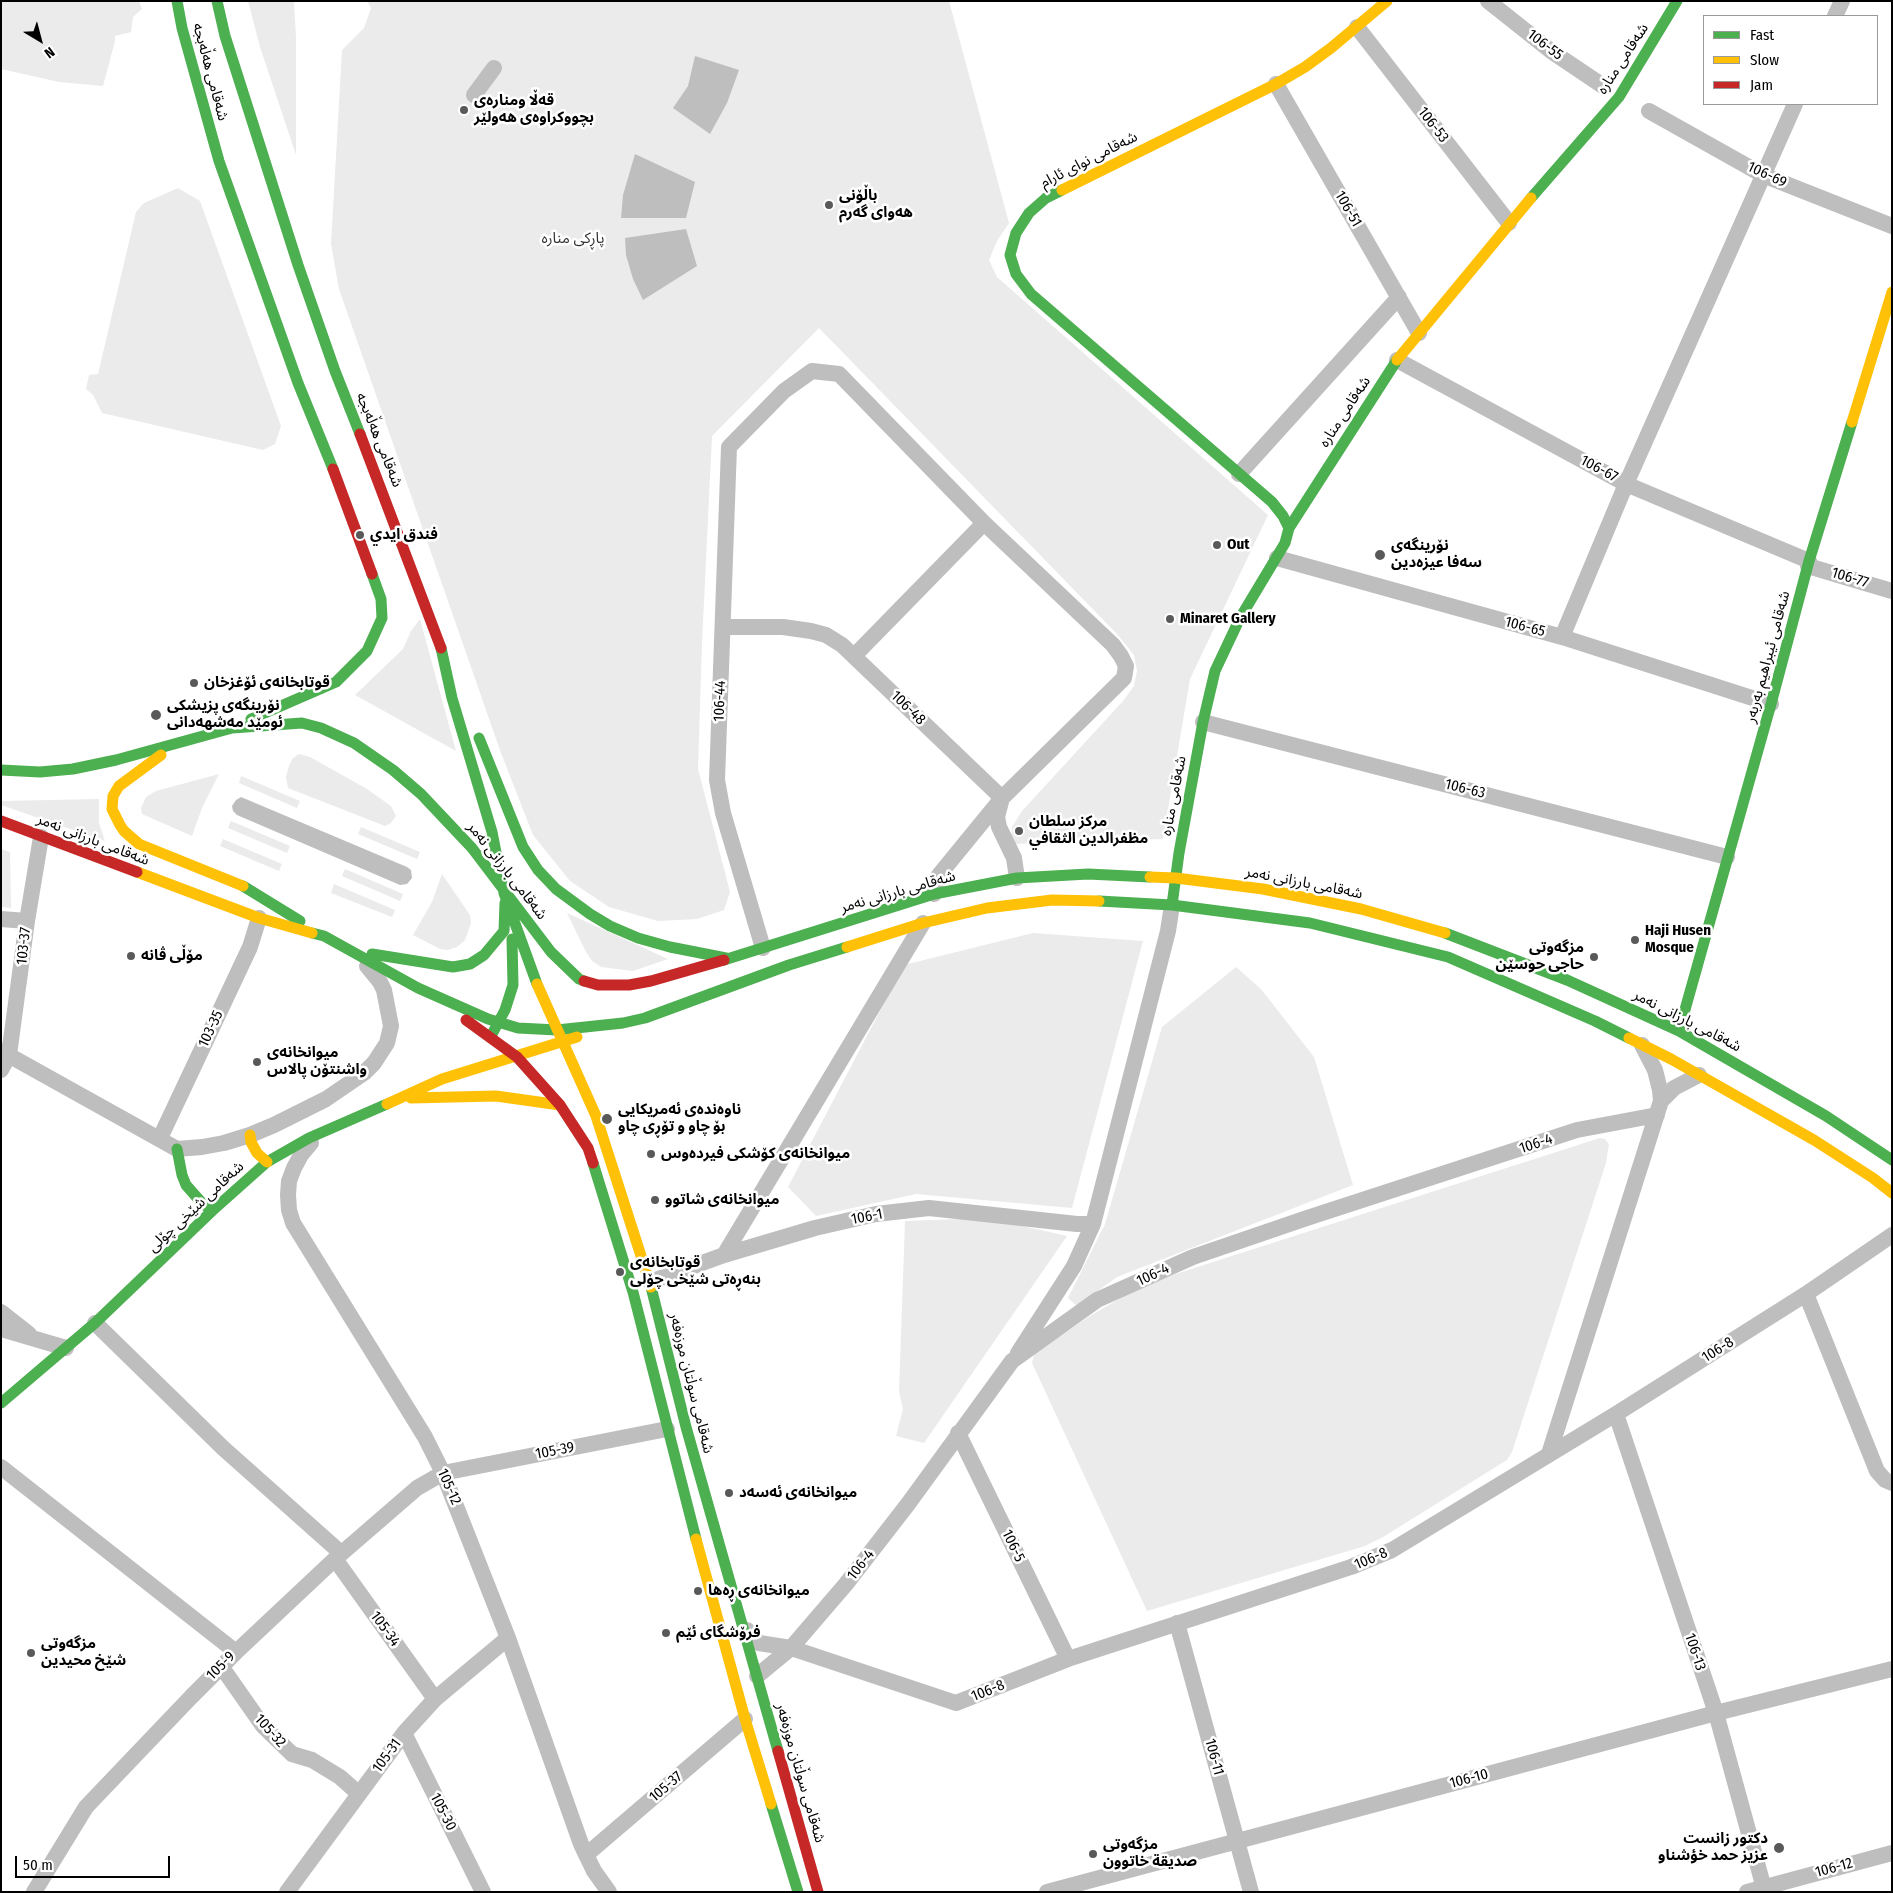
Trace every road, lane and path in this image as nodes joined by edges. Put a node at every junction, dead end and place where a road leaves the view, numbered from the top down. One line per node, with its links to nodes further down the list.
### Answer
1 (177, 1): 37 (main road, شەقامی هەڵەبجە)
2 (217, 1): 31 (main road, شەقامی هەڵەبجە)
3 (1387, 1): 8 (main road, شەقامی نوای ئارام)
4 (1488, 1): 11 (street, 106-55)
5 (1677, 1): 16 (main road, شەقامی منارە)
6 (1842, 1): 7 (street)
7 (1835, 15)
8 (1357, 27): 10 (main road, شەقامی نوای ئارام); 16 (street, 106-53)
9 (494, 68): 12 (street)
10 (1276, 84): 19 (street, 106-51); 22 (main road, شەقامی نوای ئارام)
11 (1603, 86)
12 (474, 95)
13 (1795, 105): 15 (street)
14 (1649, 111): 15 (street, 106-69)
15 (1763, 175): 17 (street, 106-69); 23 (street)
16 (1509, 223): 20 (main road, شەقامی منارە)
17 (1892, 226)
18 (1892, 292): 27 (main road, شەقامی ئیبراهیم بەربەر)
19 (1399, 297): 20 (street, 106-51); 22 (street)
20 (1419, 333): 21 (main road, شەقامی منارە)
21 (1397, 360): 23 (street, 106-67); 25 (main road, شەقامی منارە)
22 (1239, 474): 25 (main road, شەقامی نوای ئارام)
23 (1626, 484): 27 (street, 106-67); 30 (street)
24 (984, 523): 29 (street, 106-44); 32 (street); 40 (street)
25 (1289, 528): 26 (main road, شەقامی منارە)
26 (1277, 558): 30 (street, 106-65); 35 (main road, شەقامی منارە)
27 (1808, 563): 28 (street, 106-77); 33 (main road, شەقامی ئیبراهیم بەربەر)
28 (1892, 591)
29 (723, 627): 32 (street, 106-48); 55 (street, 106-44)
30 (1562, 636): 33 (street, 106-65)
31 (441, 648): 34 (main road); 46 (main road, شەقامی هەڵەبجە)
32 (854, 656): 40 (street, 106-48)
33 (1771, 704): 43 (main road, شەقامی ئیبراهیم بەربەر)
34 (468, 709)
35 (1203, 722): 43 (street, 106-63); 45 (main road, شەقامی منارە)
36 (474, 726): 57 (main road)
37 (232, 728): 38 (main road, شەقامی بارزانی نەمر); 46 (main road, شەقامی بارزانی نەمر)
38 (178, 743): 39 (main road, شەقامی بارزانی نەمر); 54 (main road)
39 (1, 770)
40 (1002, 798): 44 (street); 47 (street)
41 (1, 821): 42 (main road, شەقامی بارزانی نەمر)
42 (41, 837): 50 (main road, شەقامی بارزانی نەمر); 52 (street, 103-37)
43 (1727, 857): 62 (main road, شەقامی ئیبراهیم بەربەر)
44 (1017, 878): 45 (main road, شەقامی بارزانی نەمر); 47 (main road, شەقامی بارزانی نەمر)
45 (1176, 878): 48 (main road, شەقامی منارە); 62 (main road, شەقامی بارزانی نەمر)
46 (504, 892): 49 (main road, شەقامی سوڵتان موزەفەر); 56 (main road); 57 (main road, شەقامی بارزانی نەمر)
47 (934, 894): 55 (main road, شەقامی بارزانی نەمر)
48 (1172, 905): 53 (main road, شەقامی بارزانی نەمر); 65 (main road, شەقامی بارزانی نەمر); 83 (street)
49 (511, 915): 59 (main road); 61 (main road, شەقامی سوڵتان موزەفەر)
50 (259, 918): 54 (main road, شەقامی بارزانی نەمر); 77 (street, 103-35)
51 (1, 919): 52 (street)
52 (26, 921): 66 (street, 103-37)
53 (924, 923): 60 (main road, شەقامی بارزانی نەمر); 85 (street)
54 (324, 936): 56 (main road, شەقامی بارزانی نەمر)
55 (763, 948): 57 (main road, شەقامی بارزانی نەمر)
56 (351, 950): 58 (main road, شەقامی بارزانی نەمر); 76 (street)
57 (727, 958)
58 (418, 988): 59 (main road, شەقامی بارزانی نەمر); 63 (main road)
59 (500, 1022): 61 (main road, شەقامی بارزانی نەمر); 63 (main road)
60 (623, 1023): 61 (main road, شەقامی بارزانی نەمر); 64 (main road, شەقامی شێخی چۆلی)
61 (557, 1030): 64 (main road, شەقامی سوڵتان موزەفەر)
62 (1680, 1031): 79 (main road, شەقامی بارزانی نەمر)
63 (488, 1041): 67 (main road)
64 (563, 1041): 67 (main road, شەقامی شێخی چۆلی); 86 (main road, شەقامی سوڵتان موزەفەر)
65 (1641, 1044): 70 (main road, شەقامی بارزانی نەمر); 74 (street)
66 (5, 1053): 69 (street); 77 (street)
67 (517, 1057): 71 (main road, شەقامی شێخی چۆلی); 73 (main road)
68 (471, 1058): 71 (main road, شەقامی شێخی چۆلی)
69 (1, 1070)
70 (1699, 1075): 74 (street); 81 (main road, شەقامی بارزانی نەمر)
71 (442, 1079): 72 (main road, شەقامی شێخی چۆلی)
72 (396, 1099): 73 (main road); 75 (main road, شەقامی شێخی چۆلی)
73 (560, 1105): 96 (main road)
74 (1659, 1108): 93 (street, 106-4); 98 (street)
75 (346, 1120): 80 (main road, شەقامی شێخی چۆلی); 100 (street, 105-12)
76 (250, 1135): 78 (street); 80 (main road)
77 (160, 1138): 78 (street)
78 (177, 1149): 82 (main road)
79 (1892, 1160)
80 (267, 1162): 82 (main road, شەقامی شێخی چۆلی)
81 (1892, 1193)
82 (212, 1211): 89 (main road, شەقامی شێخی چۆلی)
83 (1093, 1224): 85 (street, 106-1); 93 (street)
84 (1892, 1235): 87 (street, 106-8)
85 (724, 1255): 86 (street, 106-1)
86 (650, 1282): 104 (main road, شەقامی سوڵتان موزەفەر)
87 (1806, 1294): 95 (street, 106-8); 101 (street)
88 (1, 1312): 91 (street)
89 (95, 1323): 92 (main road, شەقامی شێخی چۆلی); 102 (street, 105-34)
90 (1, 1329): 91 (street)
91 (36, 1339): 92 (street)
92 (66, 1348): 94 (main road, شەقامی شێخی چۆلی)
93 (1012, 1361): 97 (street, 106-4)
94 (1, 1402)
95 (1616, 1414): 98 (street, 106-8); 113 (street, 106-13)
96 (667, 1429): 100 (street, 105-39); 114 (main road)
97 (958, 1434): 106 (street, 106-4); 108 (street, 106-5)
98 (1548, 1454): 103 (street, 106-8)
99 (1, 1467): 107 (street)
100 (443, 1473): 102 (street, 105-9); 105 (street, 105-12)
101 (1892, 1483)
102 (338, 1556): 107 (street, 105-9); 112 (street, 105-34)
103 (1177, 1623): 108 (street, 106-8); 117 (street, 106-11)
104 (742, 1625): 106 (street, 106-8); 111 (main road, شەقامی سوڵتان موزەفەر)
105 (508, 1638): 112 (street, 105-31); 119 (street, 105-12)
106 (791, 1648): 108 (street, 106-8); 111 (street, 106-4)
107 (236, 1652): 109 (street, 105-9)
108 (1068, 1658)
109 (221, 1666): 116 (street, 105-32); 122 (street, 105-9)
110 (1892, 1669): 113 (street, 106-10)
111 (757, 1676): 127 (main road, شەقامی سوڵتان موزەفەر)
112 (435, 1699): 115 (street, 105-31)
113 (1716, 1713): 117 (street, 106-10); 121 (street, 106-13)
114 (745, 1718): 119 (street, 105-37); 126 (main road)
115 (404, 1733): 116 (street, 105-31); 124 (street, 105-30)
116 (360, 1794): 123 (street, 105-31)
117 (1238, 1841): 128 (street, 106-10); 129 (street, 106-11)
118 (1892, 1853): 121 (street, 106-12)
119 (586, 1855): 120 (street, 105-12)
120 (595, 1884): 125 (street, 105-12)
121 (1764, 1890): 130 (street, 106-12)
122 (34, 1892)
123 (287, 1892)
124 (483, 1892)
125 (609, 1892)
126 (798, 1892)
127 (818, 1892)
128 (1047, 1892)
129 (1251, 1892)
130 (1747, 1892)

